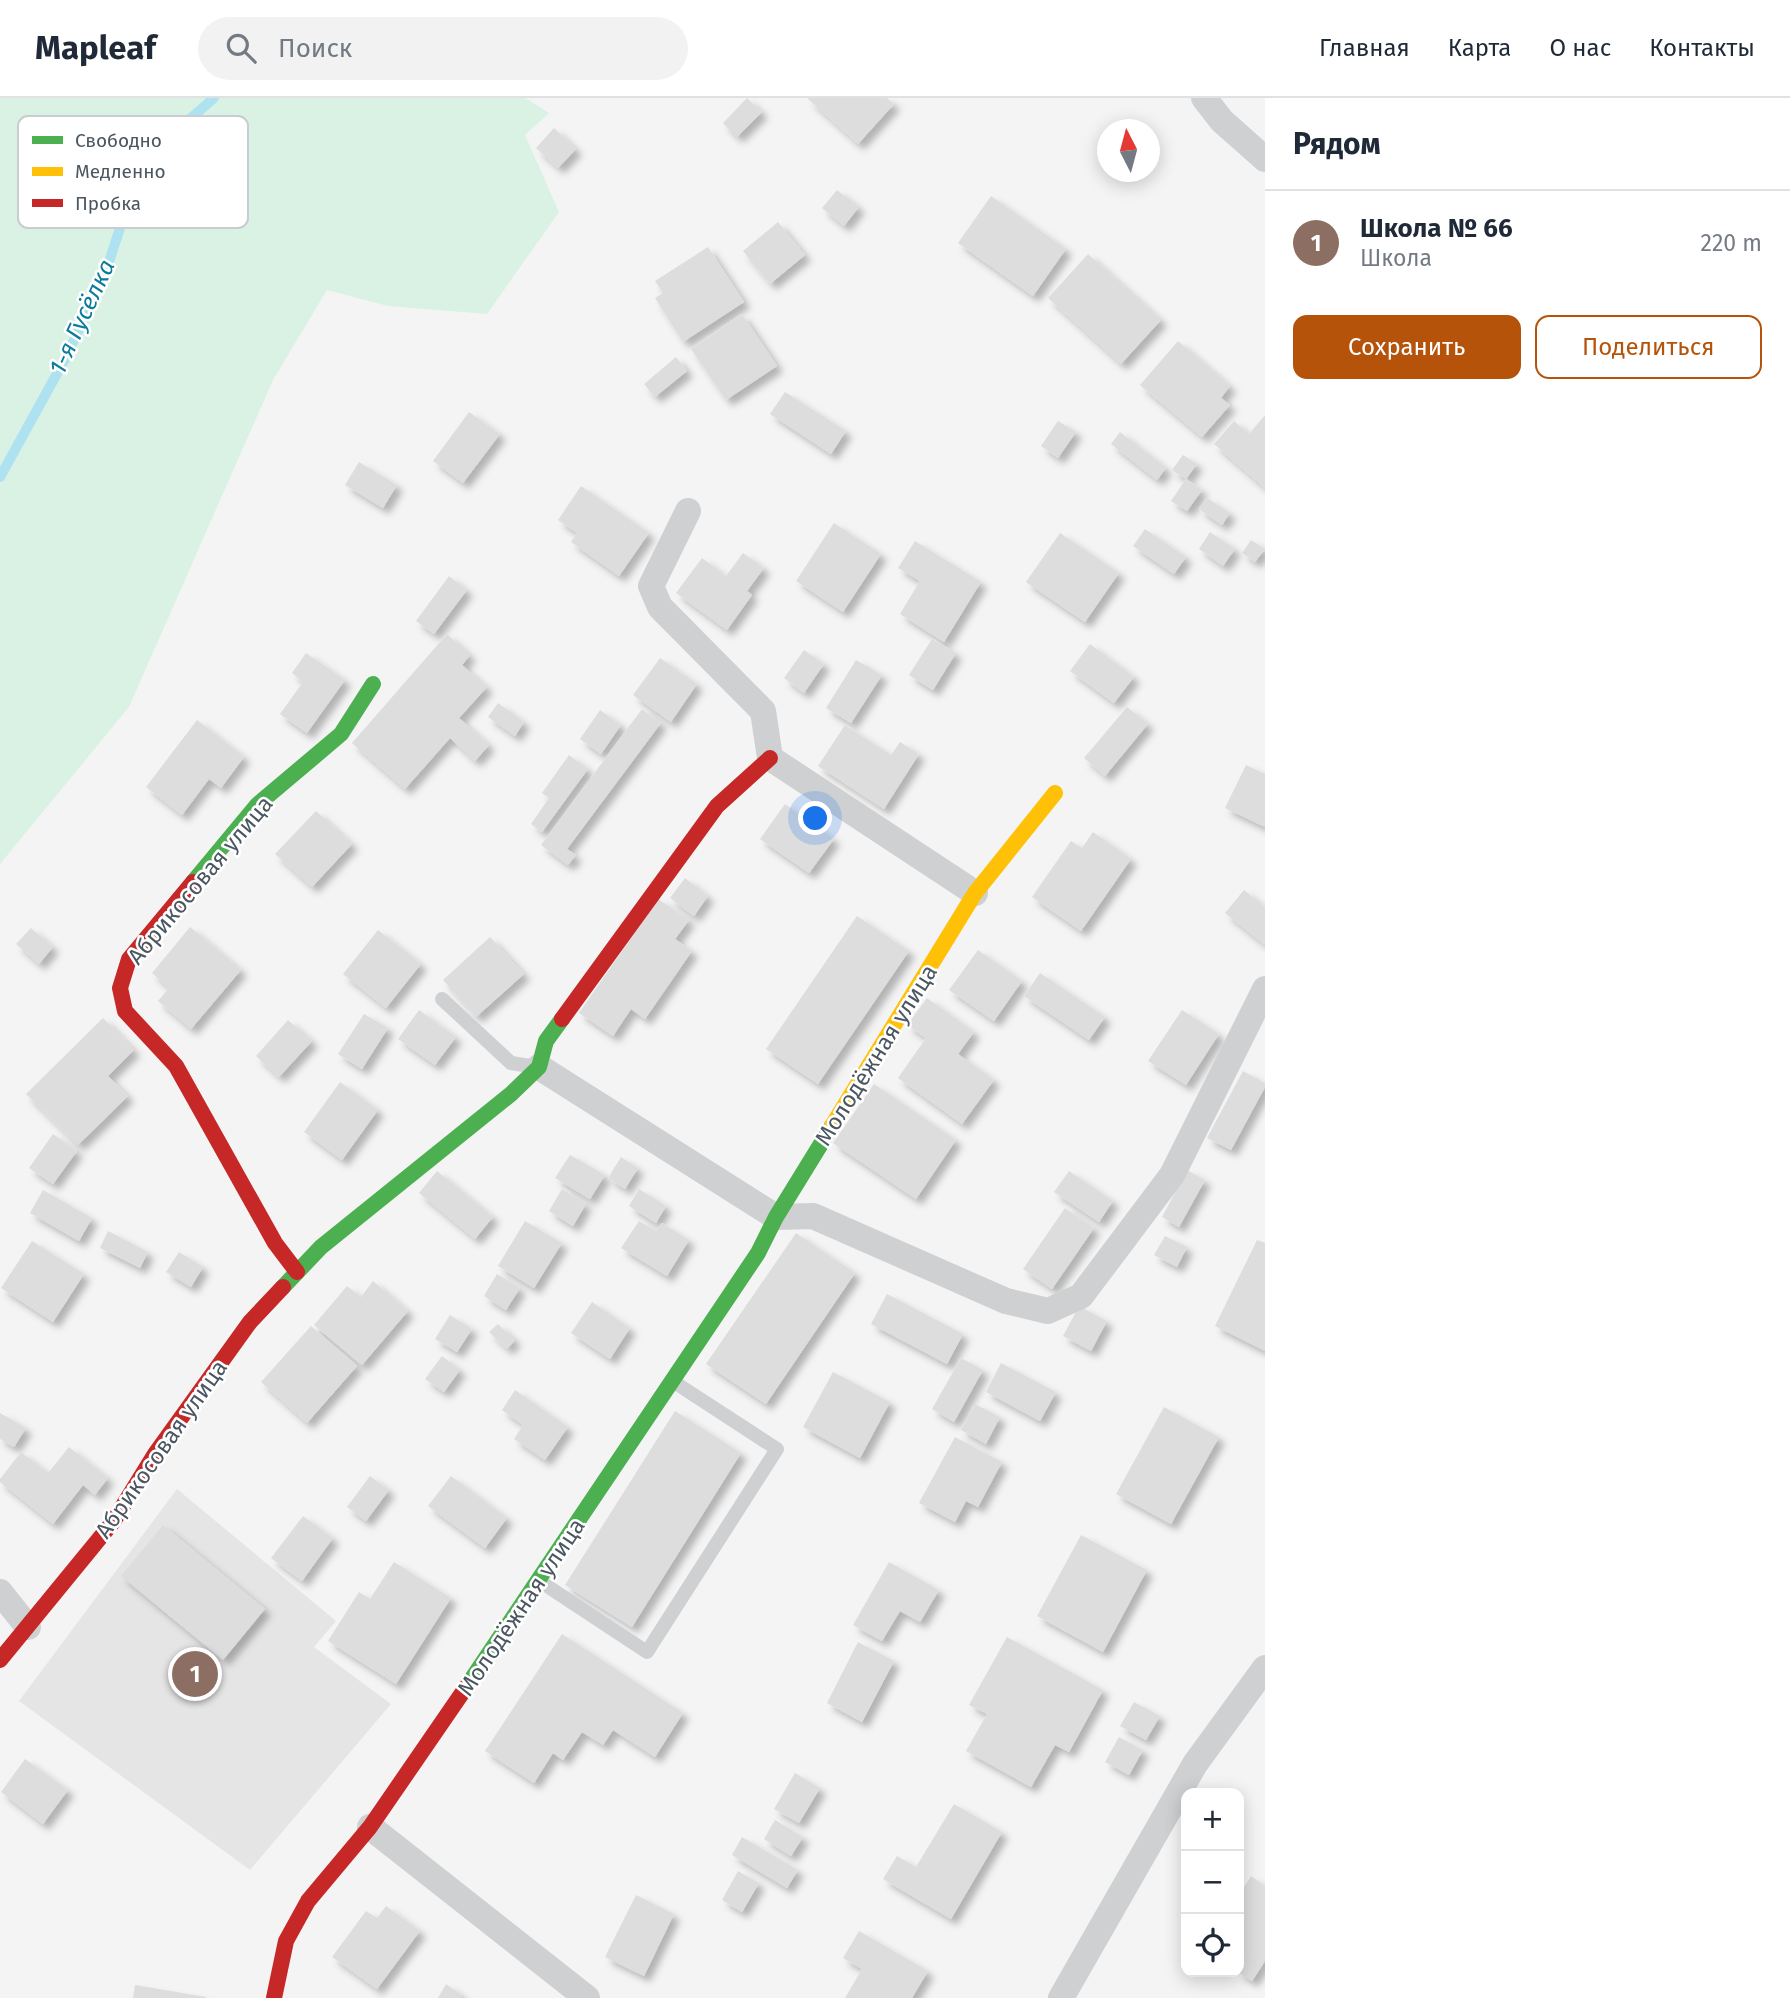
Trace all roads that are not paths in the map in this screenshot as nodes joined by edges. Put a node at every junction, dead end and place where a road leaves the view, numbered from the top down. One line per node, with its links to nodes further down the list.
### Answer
1 (1204, 98): 2 (street)
2 (1265, 159)
3 (688, 511): 5 (street)
4 (373, 684): 12 (street, Абрикосовая улица)
5 (770, 758): 7 (street); 10 (street, Абрикосовая улица)
6 (1055, 793): 7 (street, Молодёжная улица)
7 (975, 893): 11 (street, Молодёжная улица)
8 (1265, 989): 11 (street)
9 (442, 999): 10 (lane)
10 (539, 1068): 11 (street); 12 (street, Абрикосовая улица)
11 (776, 1217): 13 (street, Молодёжная улица)
12 (297, 1272): 16 (street, Абрикосовая улица)
13 (672, 1381): 14 (street, Молодёжная улица); 14 (lane)
14 (540, 1581): 19 (street, Молодёжная улица)
15 (0, 1592): 16 (street)
16 (28, 1627): 17 (street, Абрикосовая улица)
17 (0, 1660)
18 (1265, 1668): 22 (street)
19 (370, 1827): 20 (street, Молодёжная улица); 21 (street)
20 (274, 1998)
21 (587, 1998)
22 (1061, 1998)

